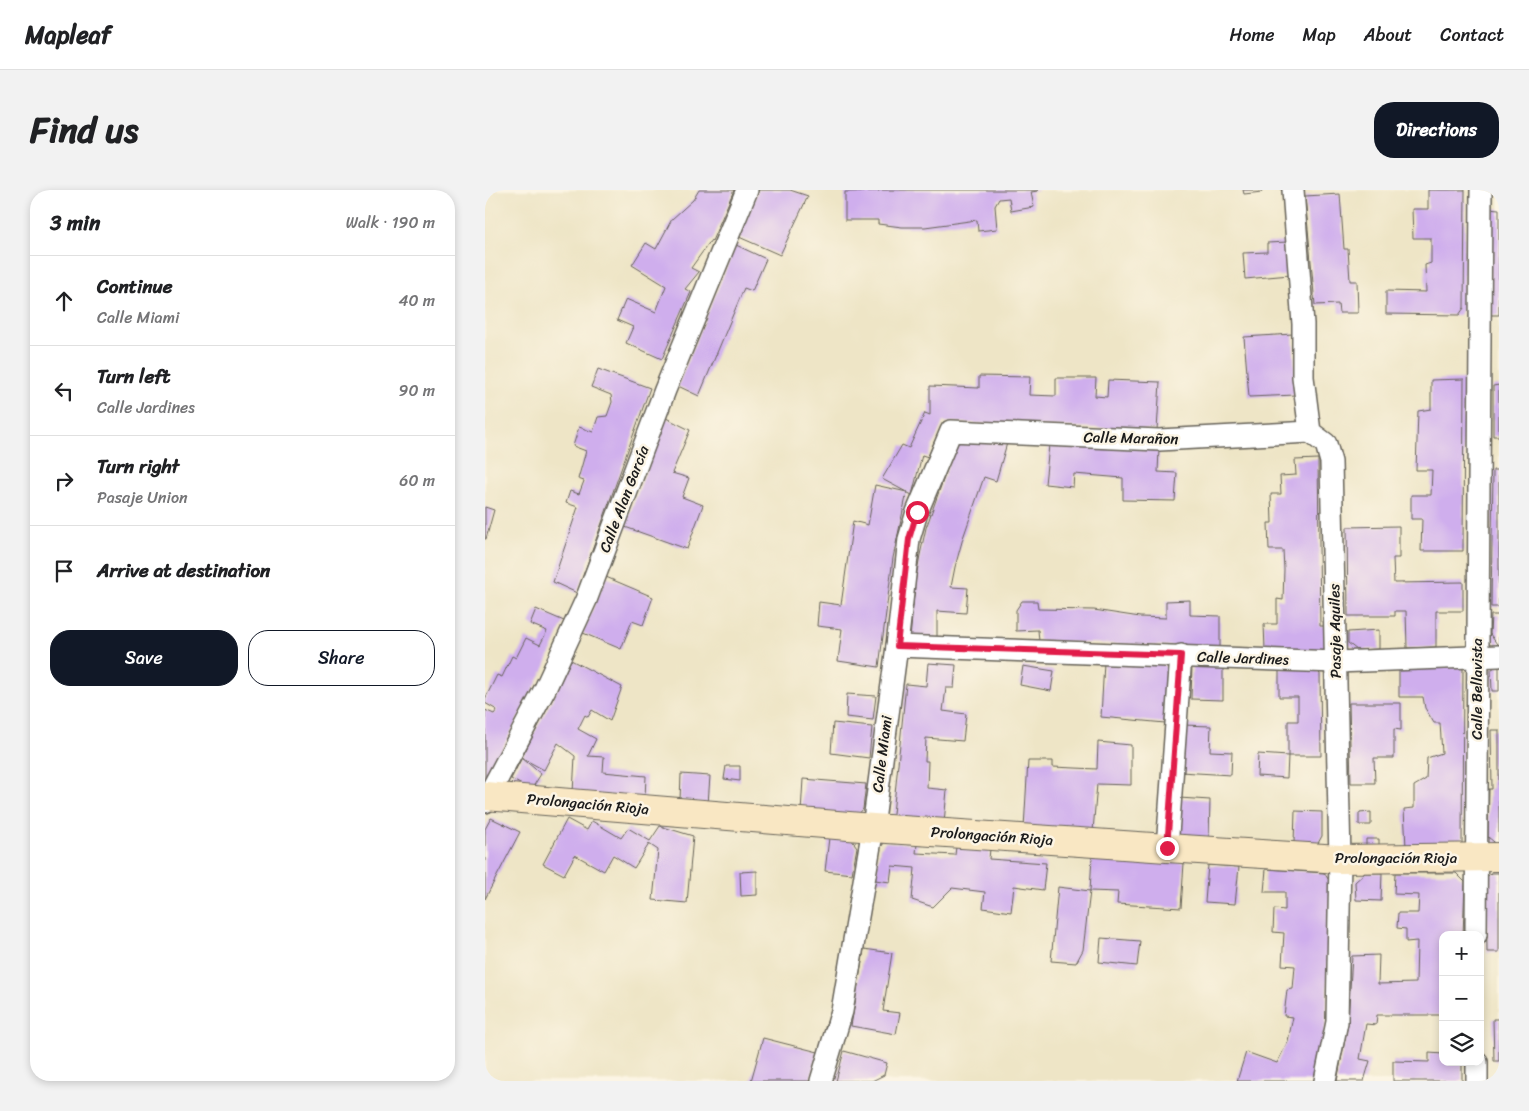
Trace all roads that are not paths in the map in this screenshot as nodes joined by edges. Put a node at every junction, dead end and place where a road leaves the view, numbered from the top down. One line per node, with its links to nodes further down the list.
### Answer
1 (747, 190): 11 (street, Calle Alan García)
2 (1293, 190): 4 (street)
3 (1481, 190): 8 (street, Calle Bellavista)
4 (1305, 429): 5 (street, Calle Marañon); 10 (street, Pasaje Aquiles)
5 (951, 431): 6 (street, Calle Miami)
6 (897, 646): 7 (street, Calle Jardines); 12 (street, Calle Miami)
7 (1181, 655): 10 (street, Calle Jardines); 13 (street)
8 (1477, 656): 9 (street, Calle Jardines); 10 (street, Calle Jardines); 14 (street, Calle Bellavista)
9 (1499, 656)
10 (1336, 662): 15 (street, Pasaje Aquiles)
11 (486, 798): 12 (street, Prolongación Rioja)
12 (873, 828): 13 (street, Prolongación Rioja); 18 (street, Calle Miami)
13 (1167, 848): 15 (street, Prolongación Rioja)
14 (1487, 857): 15 (street, Prolongación Rioja); 16 (street, Calle Bellavista)
15 (1340, 859): 19 (street, Pasaje Aquiles)
16 (1477, 931)
17 (1477, 1066): 20 (street)
18 (821, 1081)
19 (1325, 1081)
20 (1477, 1081)

